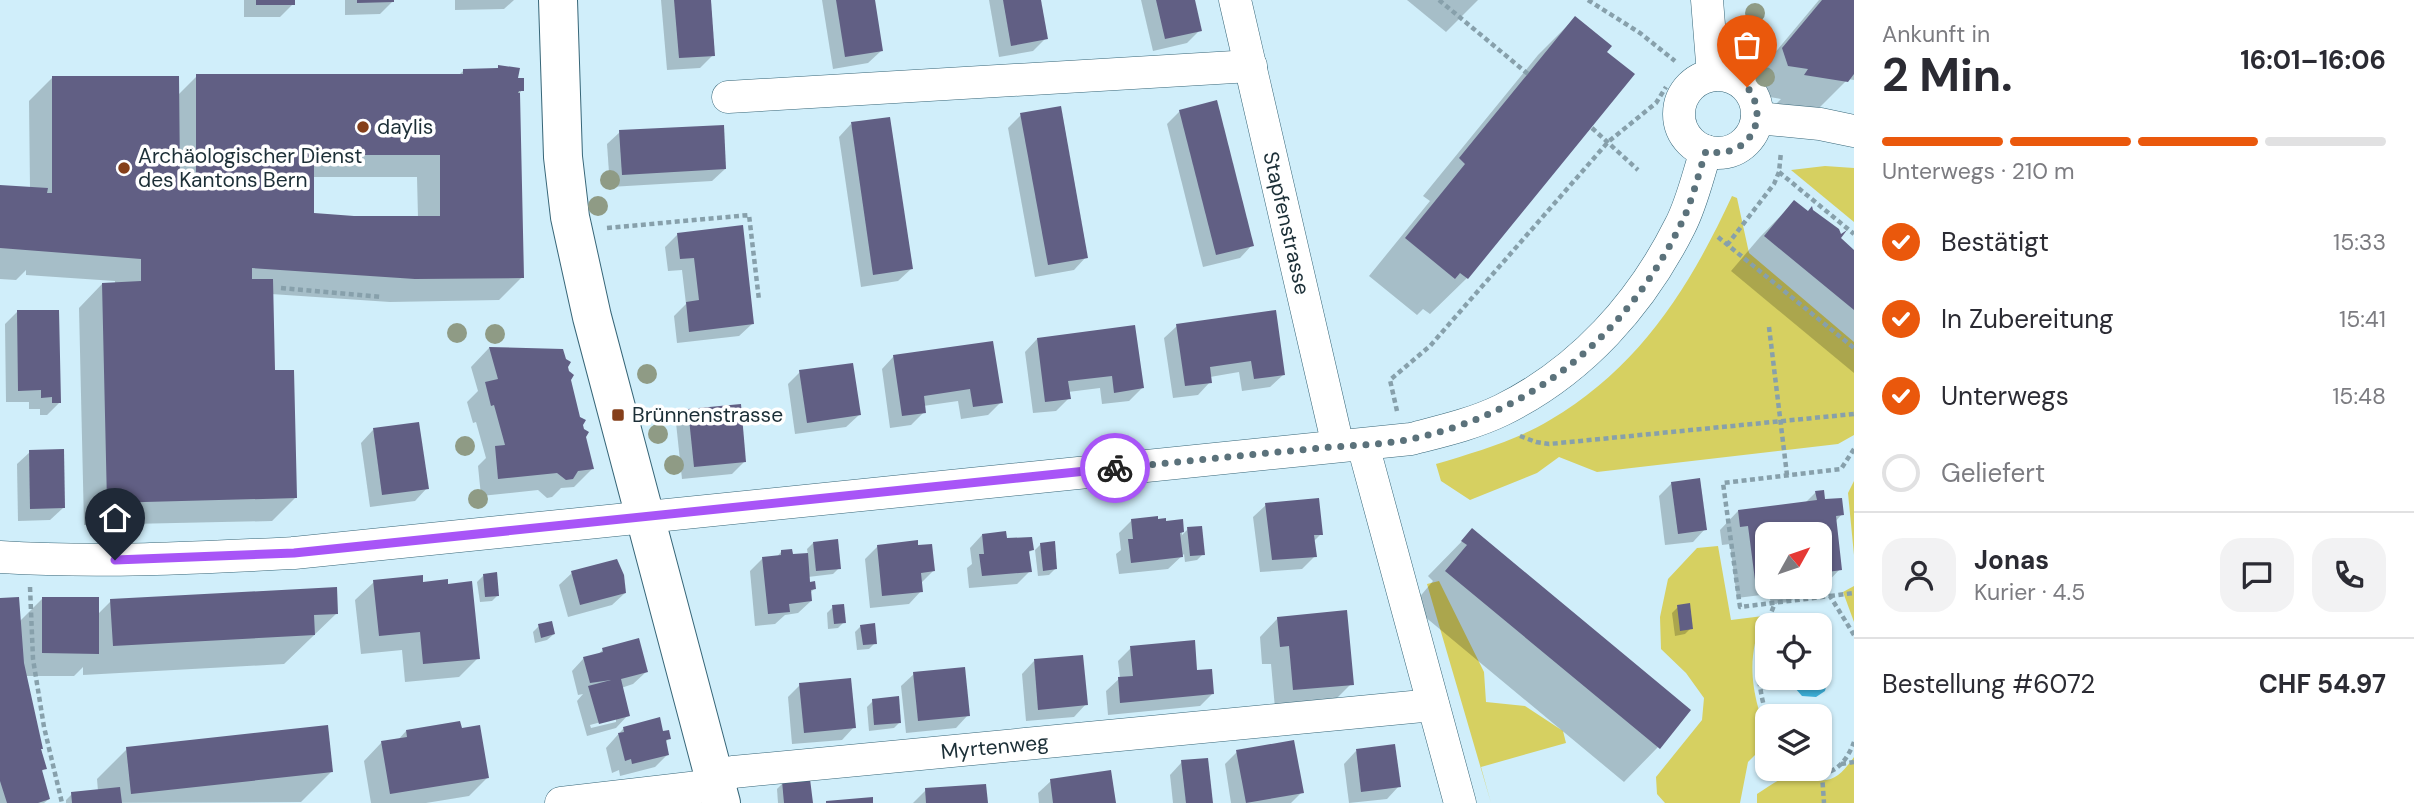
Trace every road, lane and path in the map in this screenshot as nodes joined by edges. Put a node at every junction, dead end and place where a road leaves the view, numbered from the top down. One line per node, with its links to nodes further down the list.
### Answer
1 (558, 0): 36 (street)
2 (1235, 0): 7 (street, Stapfenstrasse)
3 (1439, 0): 8 (path)
4 (1588, 0): 6 (path)
5 (1707, 0): 9 (street)
6 (1675, 61)
7 (1251, 66): 11 (street); 33 (street, Stapfenstrasse)
8 (1528, 74)
9 (1713, 75): 12 (street); 16 (street)
10 (1666, 87): 15 (path)
11 (728, 97)
12 (1758, 118): 14 (street); 16 (street)
13 (1592, 128): 15 (path)
14 (1854, 131)
15 (1608, 142): 18 (path); 29 (path)
16 (1706, 151): 33 (street)
17 (1781, 152): 19 (path)
18 (1638, 170)
19 (1779, 172): 21 (path); 23 (path)
20 (605, 228): 26 (path)
21 (1854, 234)
22 (1718, 237): 23 (path)
23 (1727, 244): 28 (path)
24 (281, 288): 25 (path)
25 (382, 297)
26 (759, 300)
27 (1769, 327): 31 (path)
28 (1854, 348)
29 (1397, 413)
30 (1854, 414): 31 (path)
31 (1780, 421): 32 (path); 35 (path)
32 (1513, 433)
33 (1351, 445): 36 (street); 46 (street, Stapfenstrasse)
34 (1854, 449): 35 (path)
35 (1787, 475): 43 (path)
36 (644, 516): 37 (street); 52 (street)
37 (0, 557)
38 (30, 579): 53 (path)
39 (1854, 593): 40 (path)
40 (1832, 596)
41 (1802, 599): 43 (path)
42 (1832, 599): 44 (path)
43 (1775, 602): 45 (path)
44 (1854, 635)
45 (1764, 704)
46 (1433, 705): 52 (street, Myrtenweg); 55 (street, Stapfenstrasse)
47 (1854, 742): 49 (path)
48 (1854, 762): 49 (path)
49 (1840, 764): 50 (path)
50 (1832, 772)
51 (1822, 781): 56 (path)
52 (718, 792): 54 (street, Myrtenweg)
53 (62, 803)
54 (561, 803)
55 (1460, 803)
56 (1824, 803)

